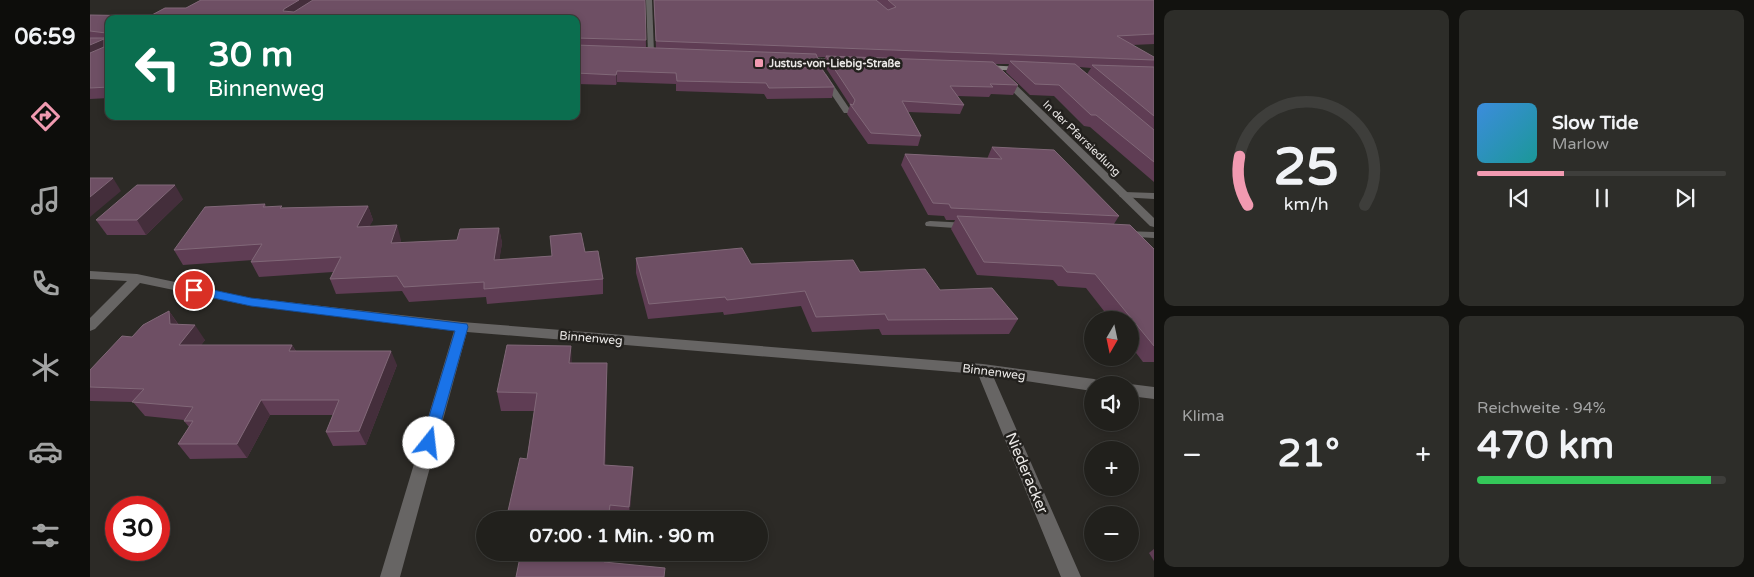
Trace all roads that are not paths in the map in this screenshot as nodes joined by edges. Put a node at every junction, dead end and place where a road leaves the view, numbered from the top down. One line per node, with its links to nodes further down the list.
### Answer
1 (649, 0): 3 (street)
2 (642, 52): 3 (main road)
3 (651, 53): 4 (main road)
4 (661, 53)
5 (797, 59): 6 (main road)
6 (816, 60): 7 (main road); 11 (street)
7 (846, 61)
8 (974, 67): 9 (main road)
9 (993, 68): 10 (main road); 12 (street, In der Pfarrsiedlung)
10 (1029, 69)
11 (847, 111)
12 (1124, 195): 13 (street); 15 (street, In der Pfarrsiedlung)
13 (1154, 196)
14 (930, 224): 16 (street)
15 (1154, 224)
16 (978, 227)
17 (1115, 234): 18 (street)
18 (1154, 235)
19 (90, 274): 20 (street, Binnenweg)
20 (136, 278): 21 (street); 22 (street, Binnenweg)
21 (90, 326)
22 (462, 327): 23 (street, Binnenweg); 27 (street)
23 (983, 369): 24 (street, Binnenweg); 28 (street, Niederacker)
24 (1084, 384)
25 (1139, 392): 26 (street)
26 (1154, 394)
27 (390, 577)
28 (1071, 577)

